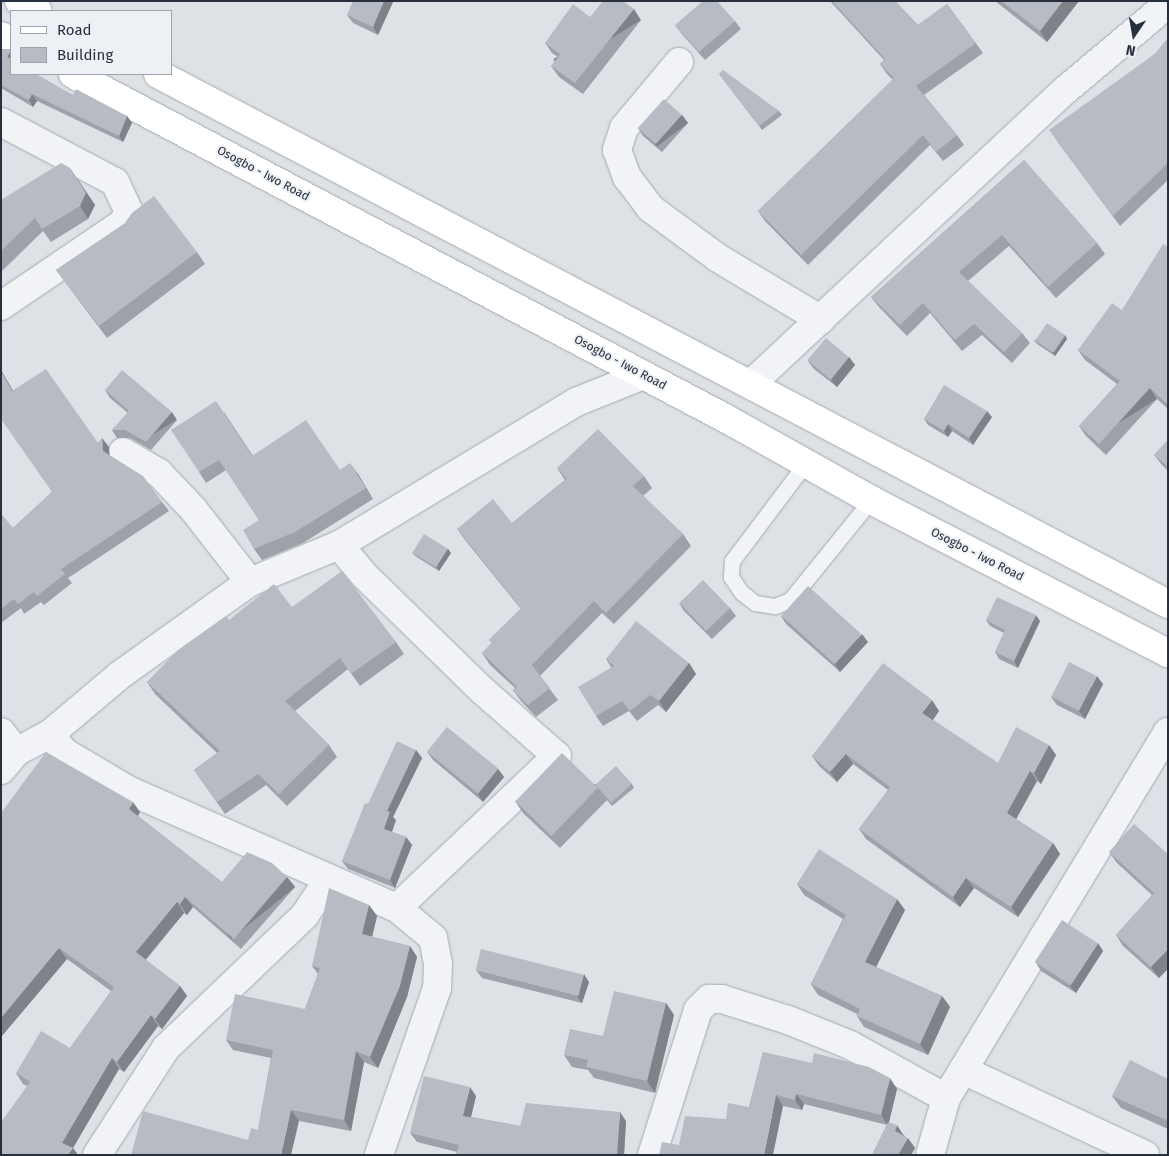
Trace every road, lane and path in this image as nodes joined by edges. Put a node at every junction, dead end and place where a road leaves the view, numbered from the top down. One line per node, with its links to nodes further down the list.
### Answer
1 (19, 1): 3 (main road)
2 (1168, 4): 9 (street)
3 (36, 10)
4 (679, 62): 9 (street)
5 (75, 75): 10 (main road, Osogbo - Iwo Road)
6 (160, 75): 11 (main road)
7 (1, 122): 8 (street)
8 (1, 306)
9 (821, 320): 11 (street)
10 (642, 375): 13 (main road, Osogbo - Iwo Road); 15 (street)
11 (751, 384): 17 (main road)
12 (123, 452): 16 (street)
13 (805, 464): 14 (main road, Osogbo - Iwo Road); 14 (lane)
14 (870, 500): 18 (main road, Osogbo - Iwo Road)
15 (339, 545): 16 (street); 23 (street)
16 (250, 582): 20 (street)
17 (1168, 604)
18 (1168, 652)
19 (1168, 732): 24 (street)
20 (50, 734): 21 (street); 22 (street)
21 (6, 751)
22 (328, 880): 23 (street); 26 (street)
23 (397, 908): 27 (street)
24 (963, 1070): 25 (street); 30 (street)
25 (946, 1098): 28 (street); 29 (street)
26 (97, 1155)
27 (379, 1155)
28 (652, 1155)
29 (930, 1155)
30 (1145, 1155)

